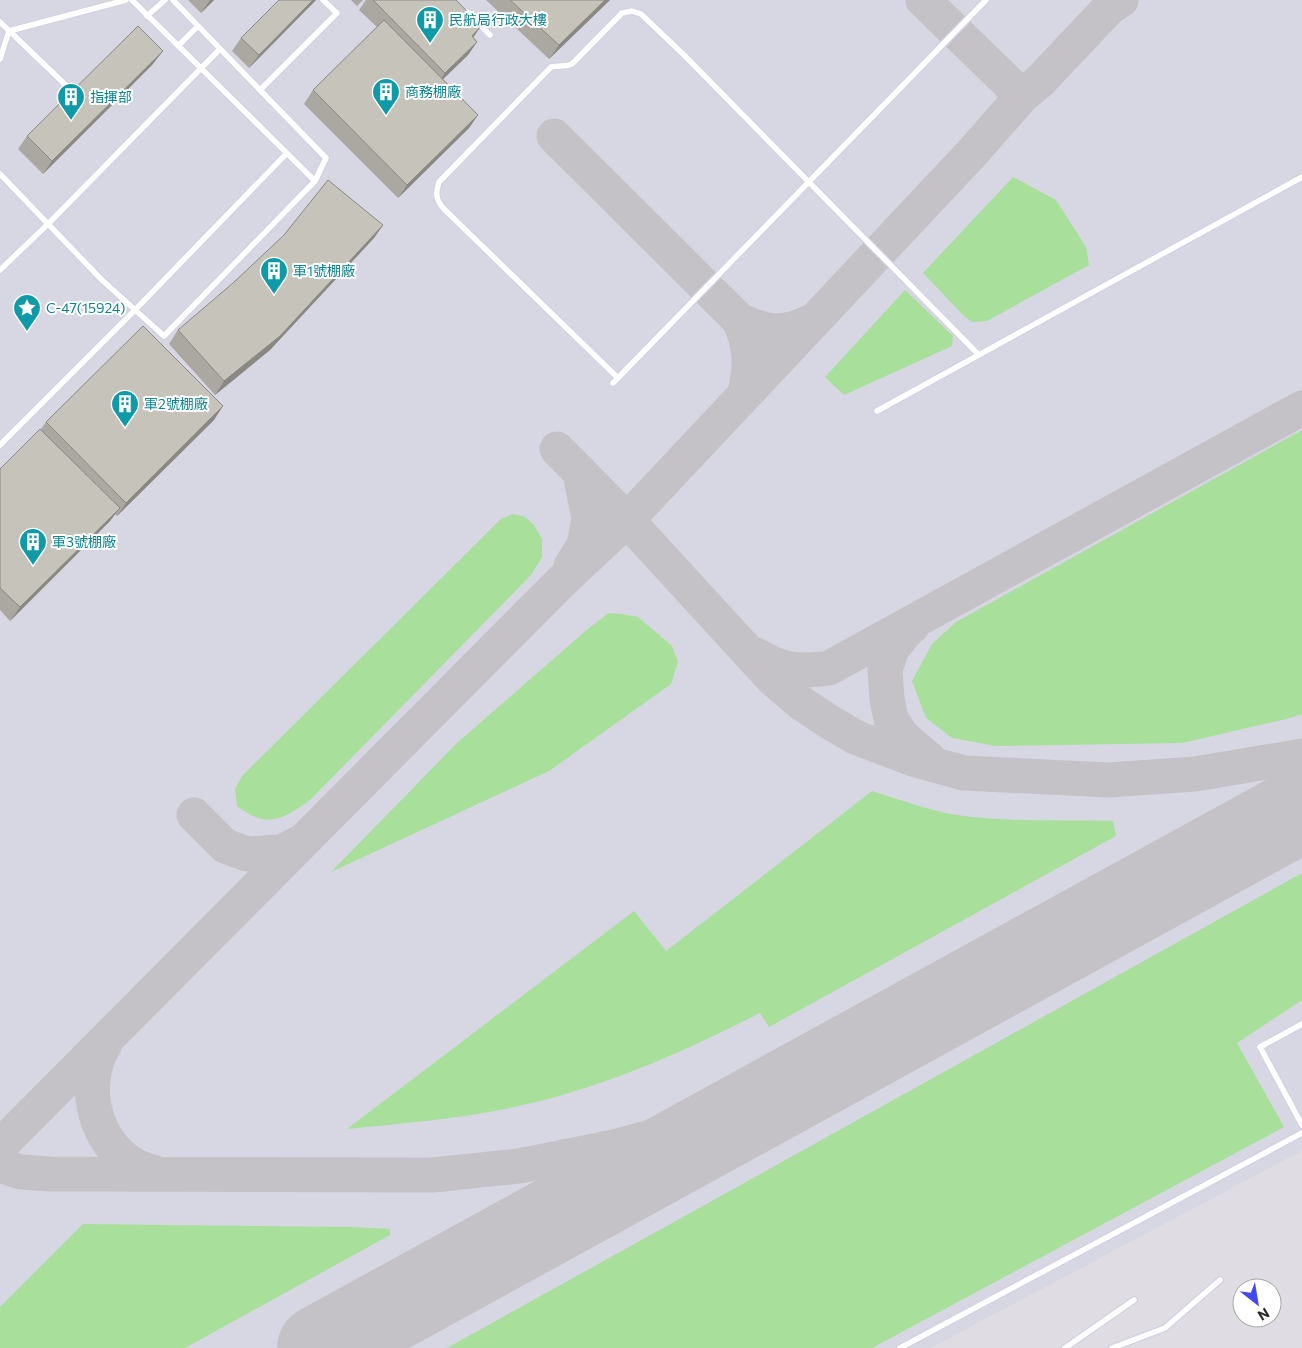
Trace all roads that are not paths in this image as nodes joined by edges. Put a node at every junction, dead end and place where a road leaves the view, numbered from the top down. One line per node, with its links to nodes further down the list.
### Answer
1 (126, 0): 11 (lane)
2 (132, 0): 8 (lane)
3 (165, 0): 8 (lane)
4 (173, 0): 10 (lane)
5 (323, 0): 17 (lane)
6 (986, 0): 23 (lane)
7 (462, 7): 12 (lane)
8 (147, 16): 13 (lane)
9 (0, 22): 11 (lane)
10 (198, 26): 13 (lane); 14 (lane)
11 (9, 31): 15 (lane); 18 (lane)
12 (490, 35)
13 (178, 46): 16 (lane)
14 (220, 49): 16 (lane); 17 (lane)
15 (0, 59)
16 (201, 69): 19 (lane); 24 (lane)
17 (260, 90): 22 (lane)
18 (74, 93)
19 (287, 153): 22 (lane); 26 (lane)
20 (0, 174): 24 (lane)
21 (1302, 177): 27 (lane)
22 (315, 181): 26 (lane)
23 (808, 181): 27 (lane); 28 (lane); 28 (lane)
24 (48, 224): 25 (lane); 26 (lane)
25 (0, 270)
26 (135, 310): 31 (lane)
27 (980, 355): 30 (lane)
28 (618, 378): 29 (lane)
29 (613, 383)
30 (877, 411)
31 (0, 445)
32 (1302, 1024): 33 (lane)
33 (1302, 1125)
34 (1302, 1133): 37 (lane)
35 (1220, 1280): 39 (lane)
36 (1134, 1300): 38 (lane)
37 (900, 1348)
38 (1065, 1348)
39 (1112, 1348)

